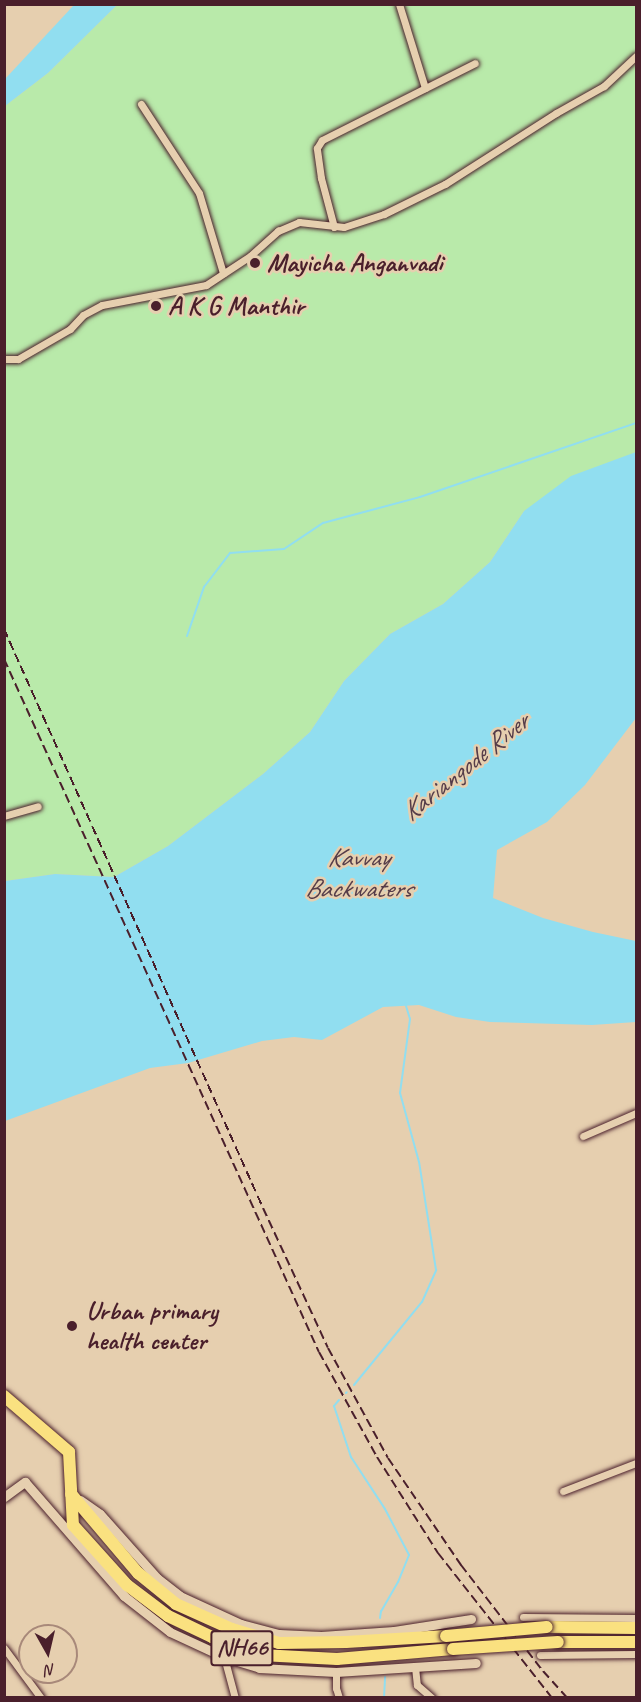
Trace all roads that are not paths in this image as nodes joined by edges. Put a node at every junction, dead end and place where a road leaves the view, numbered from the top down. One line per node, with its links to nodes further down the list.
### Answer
1 (399, 4): 4 (street)
2 (636, 56): 6 (street)
3 (475, 63): 4 (street)
4 (425, 88): 6 (street)
5 (141, 104): 7 (street)
6 (334, 227): 7 (street)
7 (223, 273): 8 (street)
8 (4, 358)
9 (38, 806): 10 (street)
10 (4, 816)
11 (636, 1113): 12 (street)
12 (584, 1136)
13 (4, 1396): 16 (highway, NH66)
14 (636, 1464): 15 (street)
15 (563, 1491)
16 (71, 1494): 20 (street); 21 (highway, NH66, bridge); 22 (highway, NH66, bridge)
17 (4, 1497): 26 (street)
18 (524, 1617): 19 (street)
19 (636, 1618)
20 (471, 1619)
21 (636, 1628)
22 (636, 1642)
23 (4, 1648): 30 (street)
24 (636, 1654): 25 (street)
25 (540, 1655)
26 (225, 1657): 29 (street); 31 (street)
27 (476, 1663): 28 (street)
28 (415, 1667): 29 (street); 33 (street)
29 (336, 1672): 32 (street)
30 (41, 1698)
31 (235, 1698)
32 (339, 1698)
33 (432, 1698)

